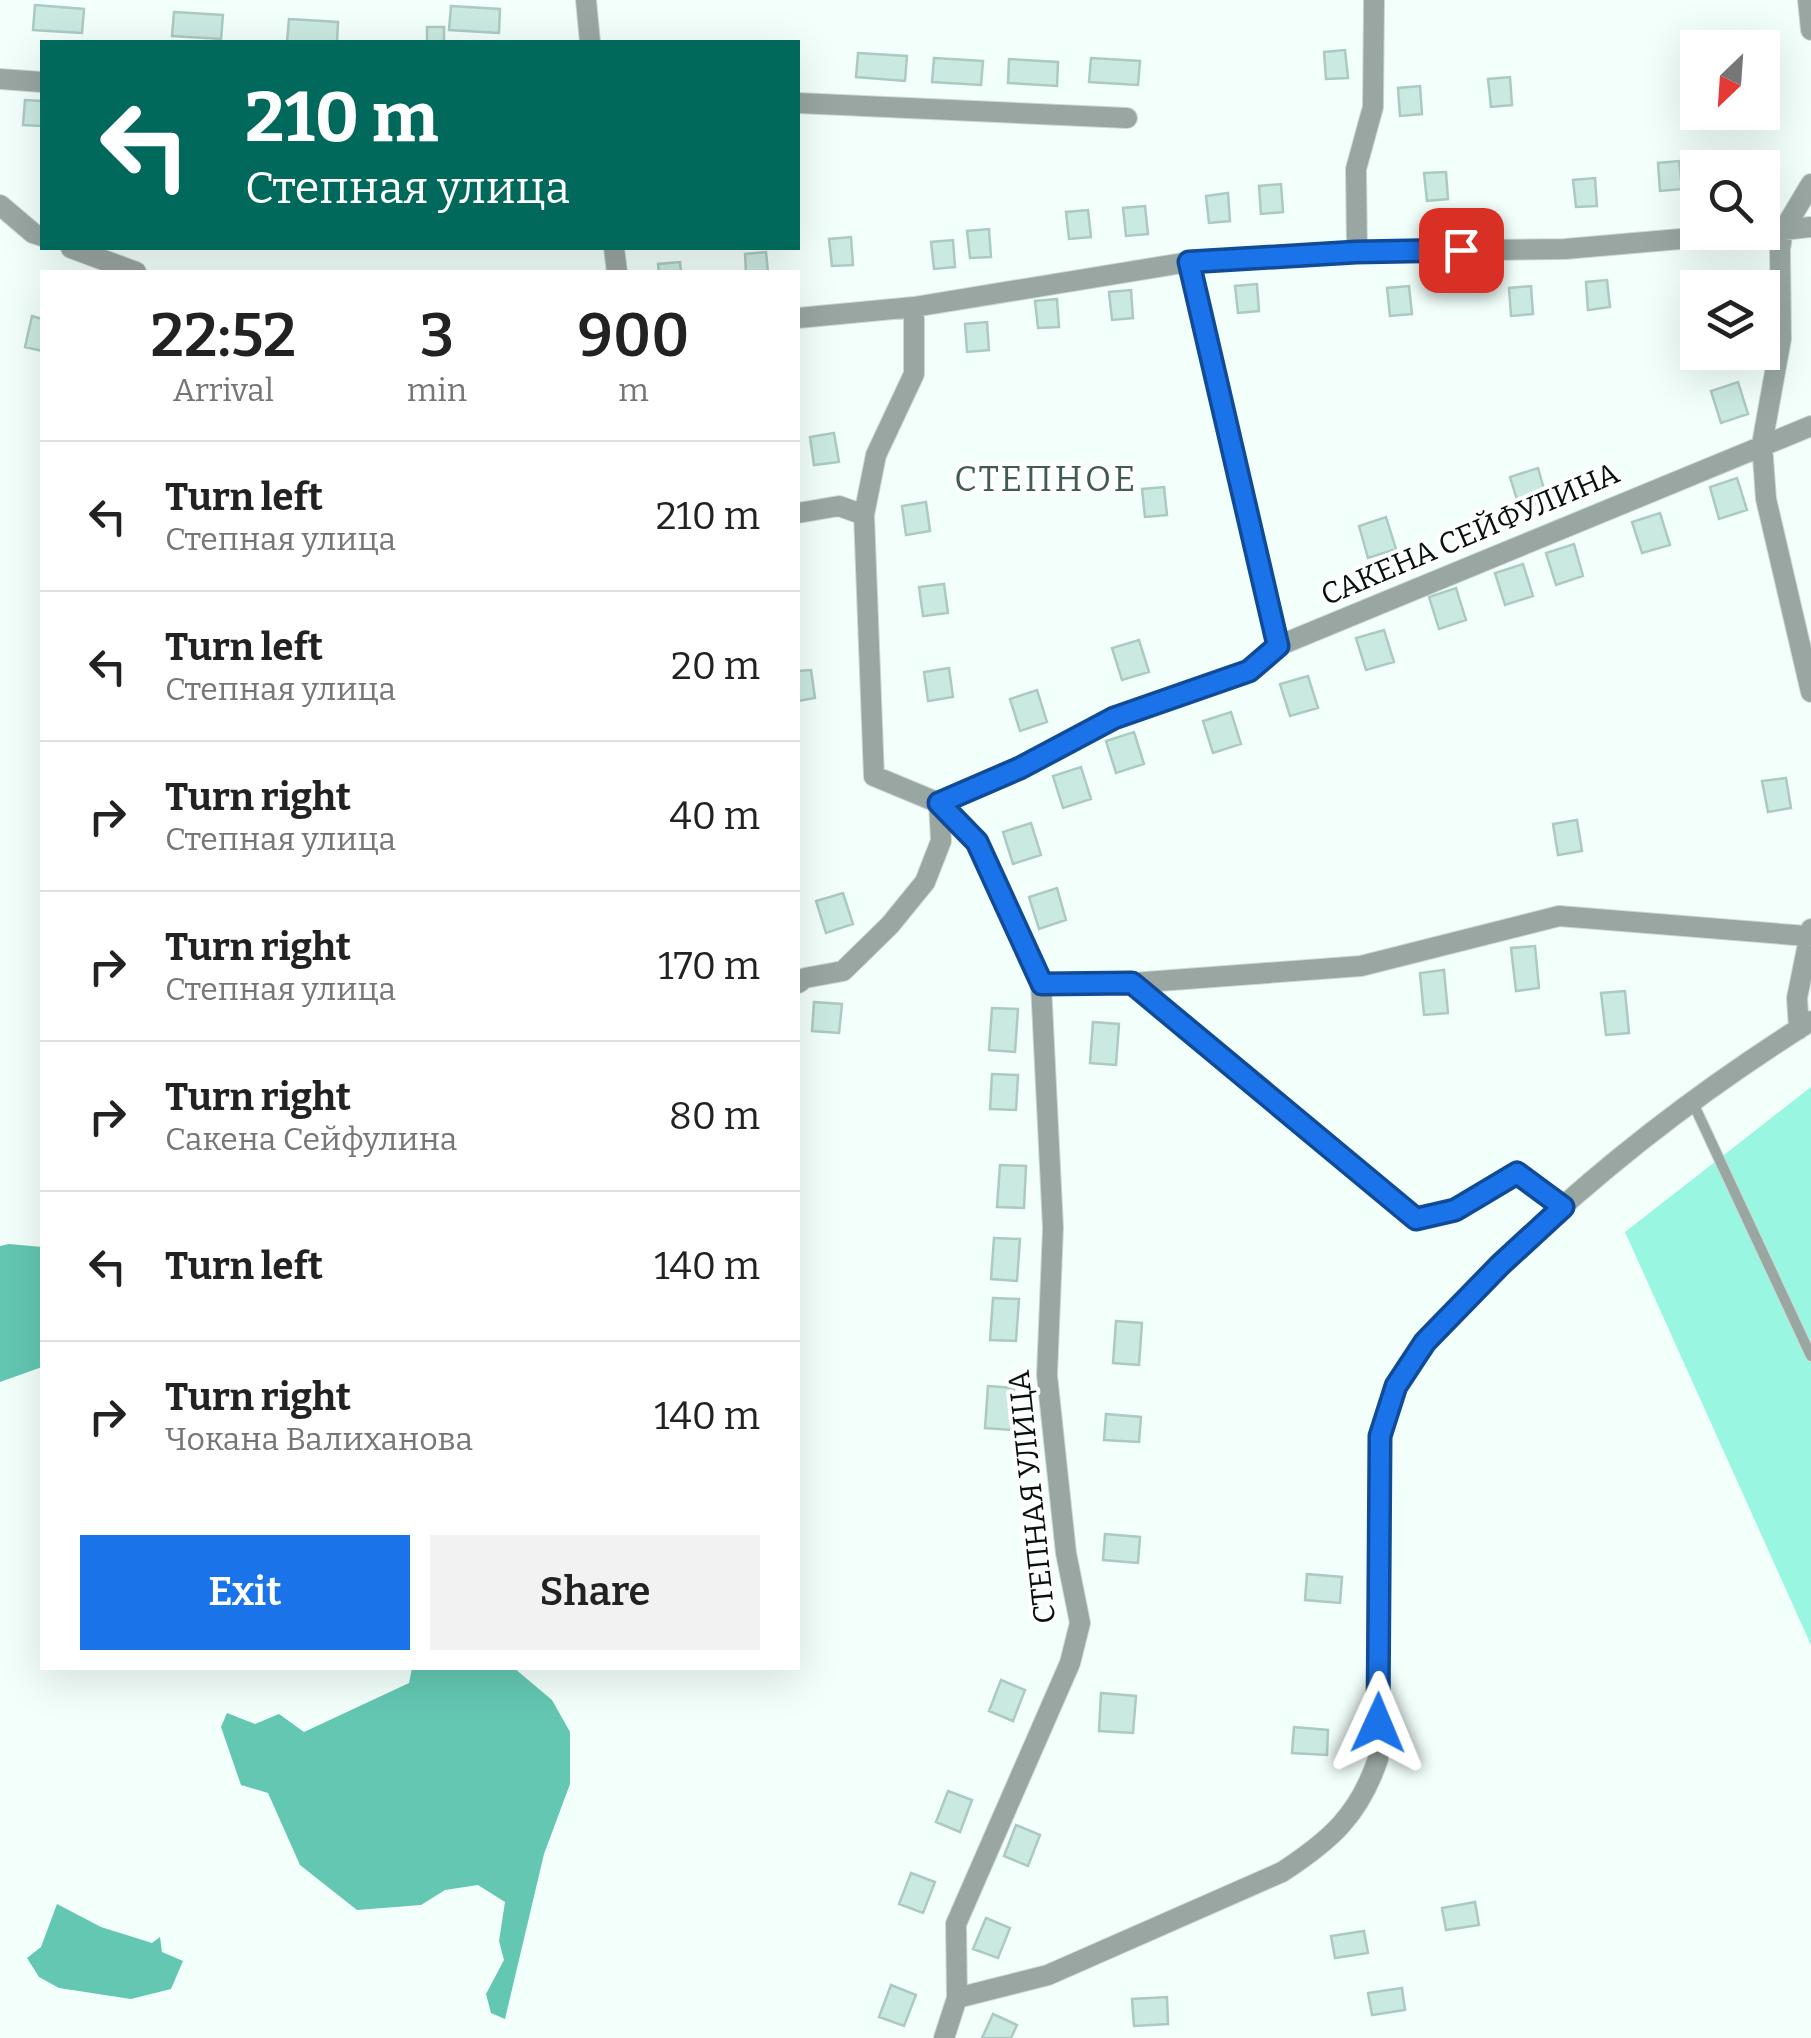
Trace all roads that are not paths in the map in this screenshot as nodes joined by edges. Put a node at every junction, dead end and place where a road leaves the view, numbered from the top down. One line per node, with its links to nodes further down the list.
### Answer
1 (586, 0): 5 (street)
2 (1374, 0): 19 (street)
3 (1808, 0): 4 (street)
4 (1811, 30)
5 (590, 40)
6 (0, 79): 7 (street)
7 (40, 82)
8 (800, 103): 9 (street)
9 (1127, 118)
10 (1811, 184): 12 (street)
11 (0, 205): 15 (street)
12 (1780, 219)
13 (1811, 227): 14 (street)
14 (1780, 231)
15 (40, 235)
16 (1680, 239): 19 (street)
17 (76, 250): 21 (street)
18 (1771, 250): 25 (street)
19 (1356, 252): 20 (street)
20 (1189, 262): 22 (street); 28 (street)
21 (131, 270)
22 (914, 307): 23 (street); 27 (street)
23 (800, 318)
24 (1811, 426): 25 (street, САКЕНА СЕЙФУЛИНА)
25 (1762, 444): 28 (street, САКЕНА СЕЙФУЛИНА); 29 (street)
26 (800, 513): 27 (street)
27 (864, 515): 30 (street)
28 (1278, 646): 30 (street, САКЕНА СЕЙФУЛИНА)
29 (1811, 692)
30 (939, 803): 32 (street); 34 (street, СТЕПНАЯ УЛИЦА)
31 (1809, 932): 33 (street); 35 (street)
32 (800, 981)
33 (1132, 983): 34 (street); 37 (street)
34 (1042, 984): 39 (street, СТЕПНАЯ УЛИЦА)
35 (1805, 1025): 36 (street)
36 (1693, 1102): 37 (street); 38 (lane)
37 (1563, 1207): 39 (street)
38 (1811, 1356)
39 (956, 1998): 40 (street, СТЕПНАЯ УЛИЦА)
40 (944, 2038)

